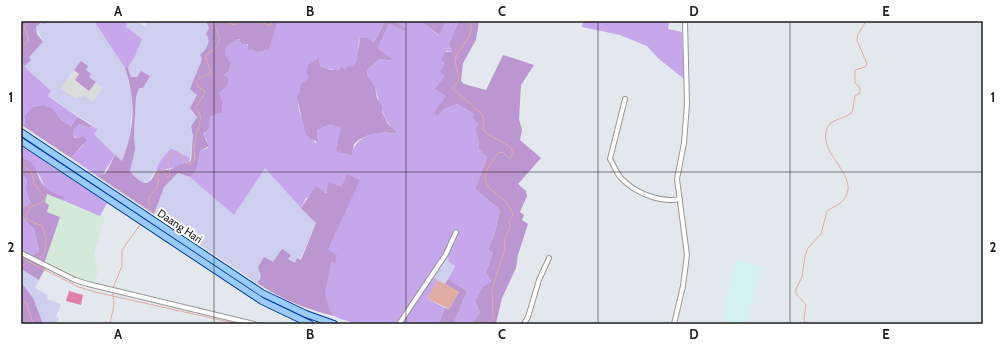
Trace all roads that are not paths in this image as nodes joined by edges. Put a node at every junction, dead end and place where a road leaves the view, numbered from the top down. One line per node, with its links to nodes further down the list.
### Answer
1 (685, 21): 7 (street)
2 (624, 99): 7 (street)
3 (21, 132): 5 (main road, Daang Hari)
4 (21, 141): 6 (main road, Daang Hari)
5 (55, 155): 6 (main road); 13 (main road, Daang Hari)
6 (51, 161): 12 (main road, Daang Hari)
7 (680, 199): 16 (street)
8 (456, 232): 14 (street)
9 (21, 253): 11 (street)
10 (549, 258): 15 (street)
11 (254, 324)
12 (310, 324)
13 (334, 324)
14 (399, 324)
15 (524, 324)
16 (674, 324)

